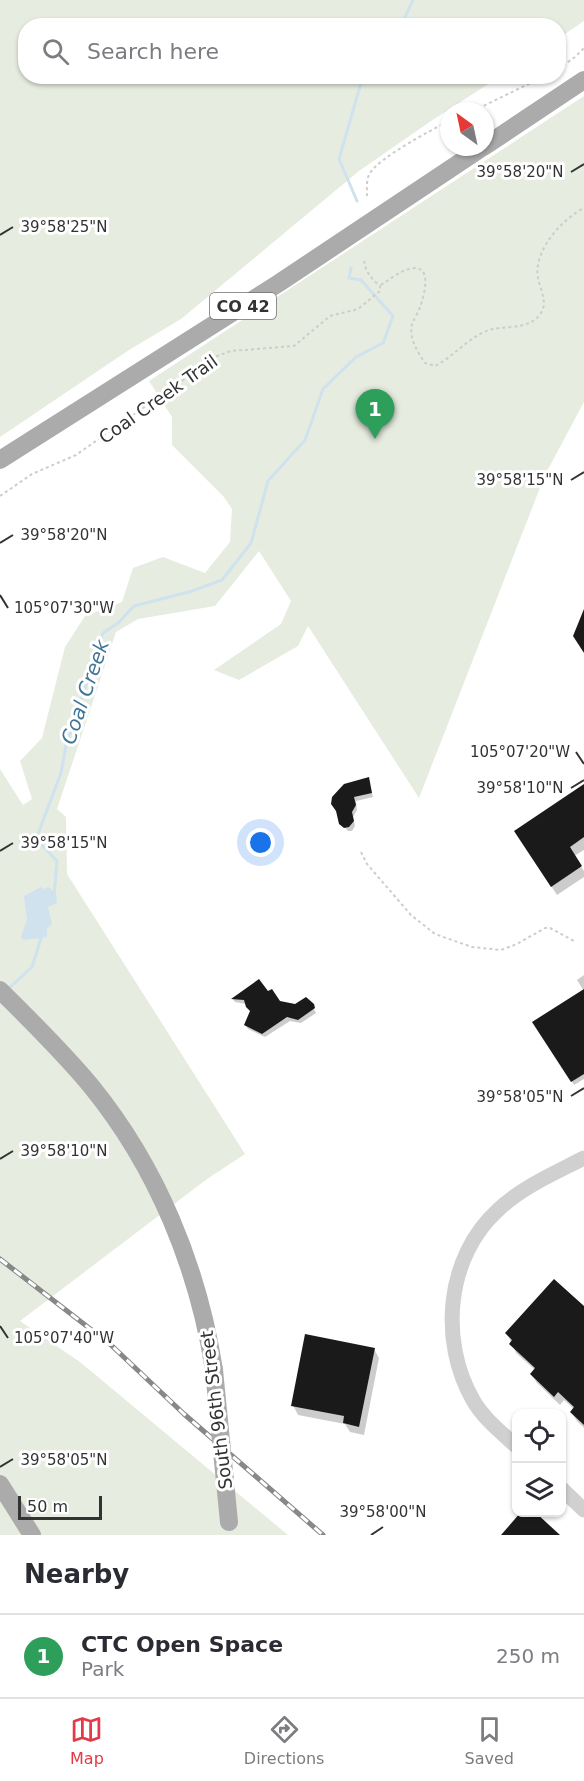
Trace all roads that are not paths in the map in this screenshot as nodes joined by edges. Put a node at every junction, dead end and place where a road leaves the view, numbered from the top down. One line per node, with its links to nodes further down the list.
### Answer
1 (584, 80): 2 (main road, CO 42)
2 (494, 139)
3 (469, 156): 4 (main road, CO 42)
4 (0, 460)
5 (0, 990): 11 (main road, South 96th Street, bridge)
6 (584, 1158): 7 (street)
7 (512, 1442)
8 (0, 1484): 12 (main road)
9 (566, 1494): 10 (street)
10 (584, 1510)
11 (229, 1528)
12 (32, 1535)

